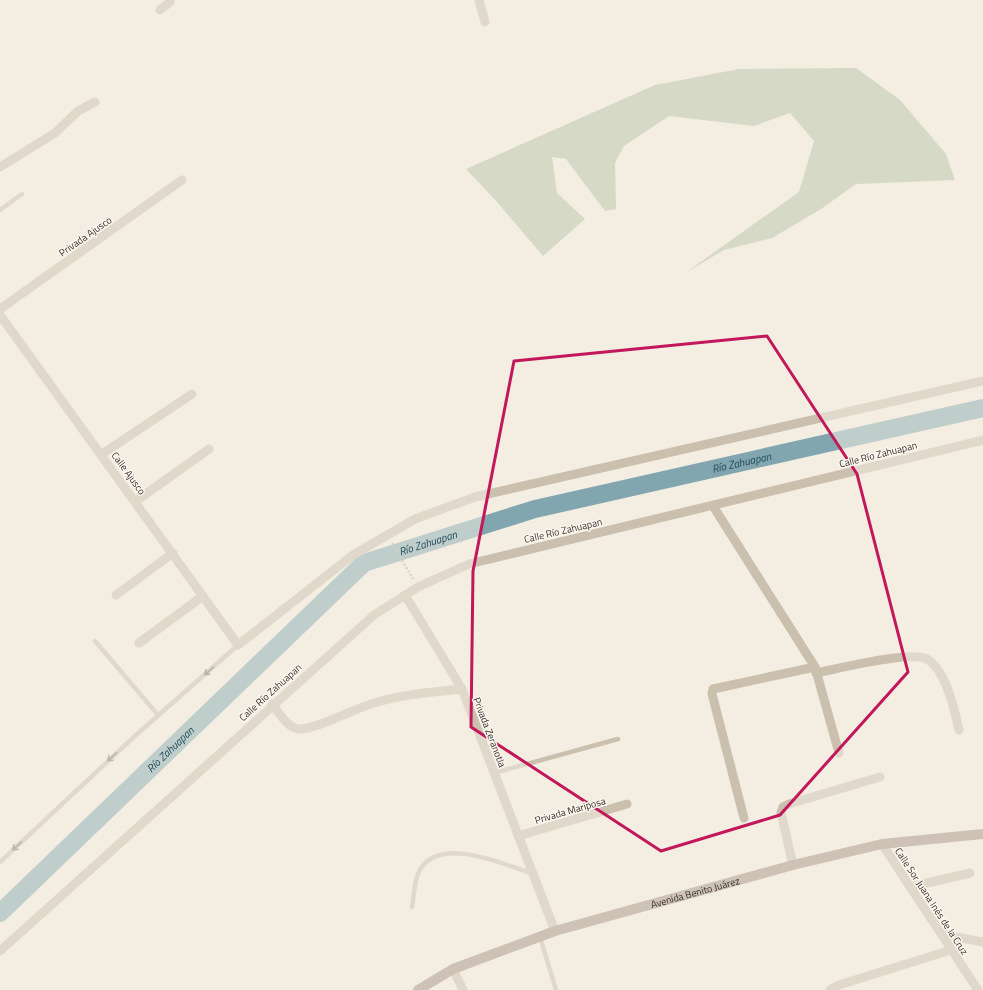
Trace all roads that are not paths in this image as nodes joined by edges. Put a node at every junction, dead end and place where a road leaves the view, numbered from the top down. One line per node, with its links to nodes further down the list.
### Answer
1 (170, 0): 3 (street)
2 (479, 0): 4 (street)
3 (160, 10)
4 (485, 22)
5 (95, 102): 6 (street)
6 (0, 167)
7 (182, 180): 10 (street, Privada Ajusco)
8 (22, 194): 9 (lane)
9 (0, 210)
10 (0, 310)
11 (0, 315): 16 (street, Calle Ajusco)
12 (983, 381): 25 (street)
13 (192, 394): 16 (street)
14 (983, 440): 18 (street, Calle Río Zahuapan)
15 (209, 449): 17 (street)
16 (102, 454): 17 (street, Calle Ajusco)
17 (136, 501): 19 (street, Calle Ajusco)
18 (713, 506): 21 (street, Calle Río Zahuapan); 26 (street)
19 (173, 553): 20 (street); 22 (street, Calle Ajusco)
20 (116, 595)
21 (405, 595): 27 (street); 28 (street, Calle Río Zahuapan)
22 (203, 596): 24 (street); 25 (street, Calle Ajusco)
23 (95, 642): 29 (lane)
24 (139, 643)
25 (238, 645): 29 (lane, one-way to 29)
26 (815, 670): 30 (street); 32 (street); 36 (street)
27 (462, 689): 28 (street, Privada Zeranotla); 33 (street, Privada Zeranotla)
28 (272, 704): 50 (street, Calle Río Zahuapan)
29 (158, 715): 40 (lane, one-way to 40)
30 (959, 730)
31 (618, 739): 33 (lane)
32 (839, 753)
33 (494, 773): 38 (street, Privada Zeranotla)
34 (880, 777): 41 (street)
35 (627, 804): 38 (street, Privada Mariposa)
36 (744, 818)
37 (983, 834): 39 (main road, Avenida Benito Juárez)
38 (518, 836): 43 (street, Privada Zeranotla)
39 (882, 844): 41 (main road, Avenida Benito Juárez); 44 (street, Calle Sor Juana Inés de la Cruz)
40 (0, 862)
41 (793, 865): 46 (main road, Avenida Benito Juárez)
42 (970, 873): 44 (street)
43 (533, 874): 45 (lane); 46 (street, Privada Zeranotla)
44 (910, 887): 47 (street, Calle Sor Juana Inés de la Cruz)
45 (412, 907)
46 (555, 931): 48 (main road, Avenida Benito Juárez)
47 (941, 934): 49 (street); 51 (street, Calle Sor Juana Inés de la Cruz)
48 (540, 937): 52 (main road, Avenida Benito Juárez); 56 (lane)
49 (983, 942)
50 (0, 950)
51 (951, 950): 53 (street, Calle Sor Juana Inés de la Cruz); 57 (street)
52 (453, 969): 54 (main road, Avenida Benito Juárez); 55 (street)
53 (979, 988)
54 (418, 990)
55 (463, 990)
56 (556, 990)
57 (830, 990)

